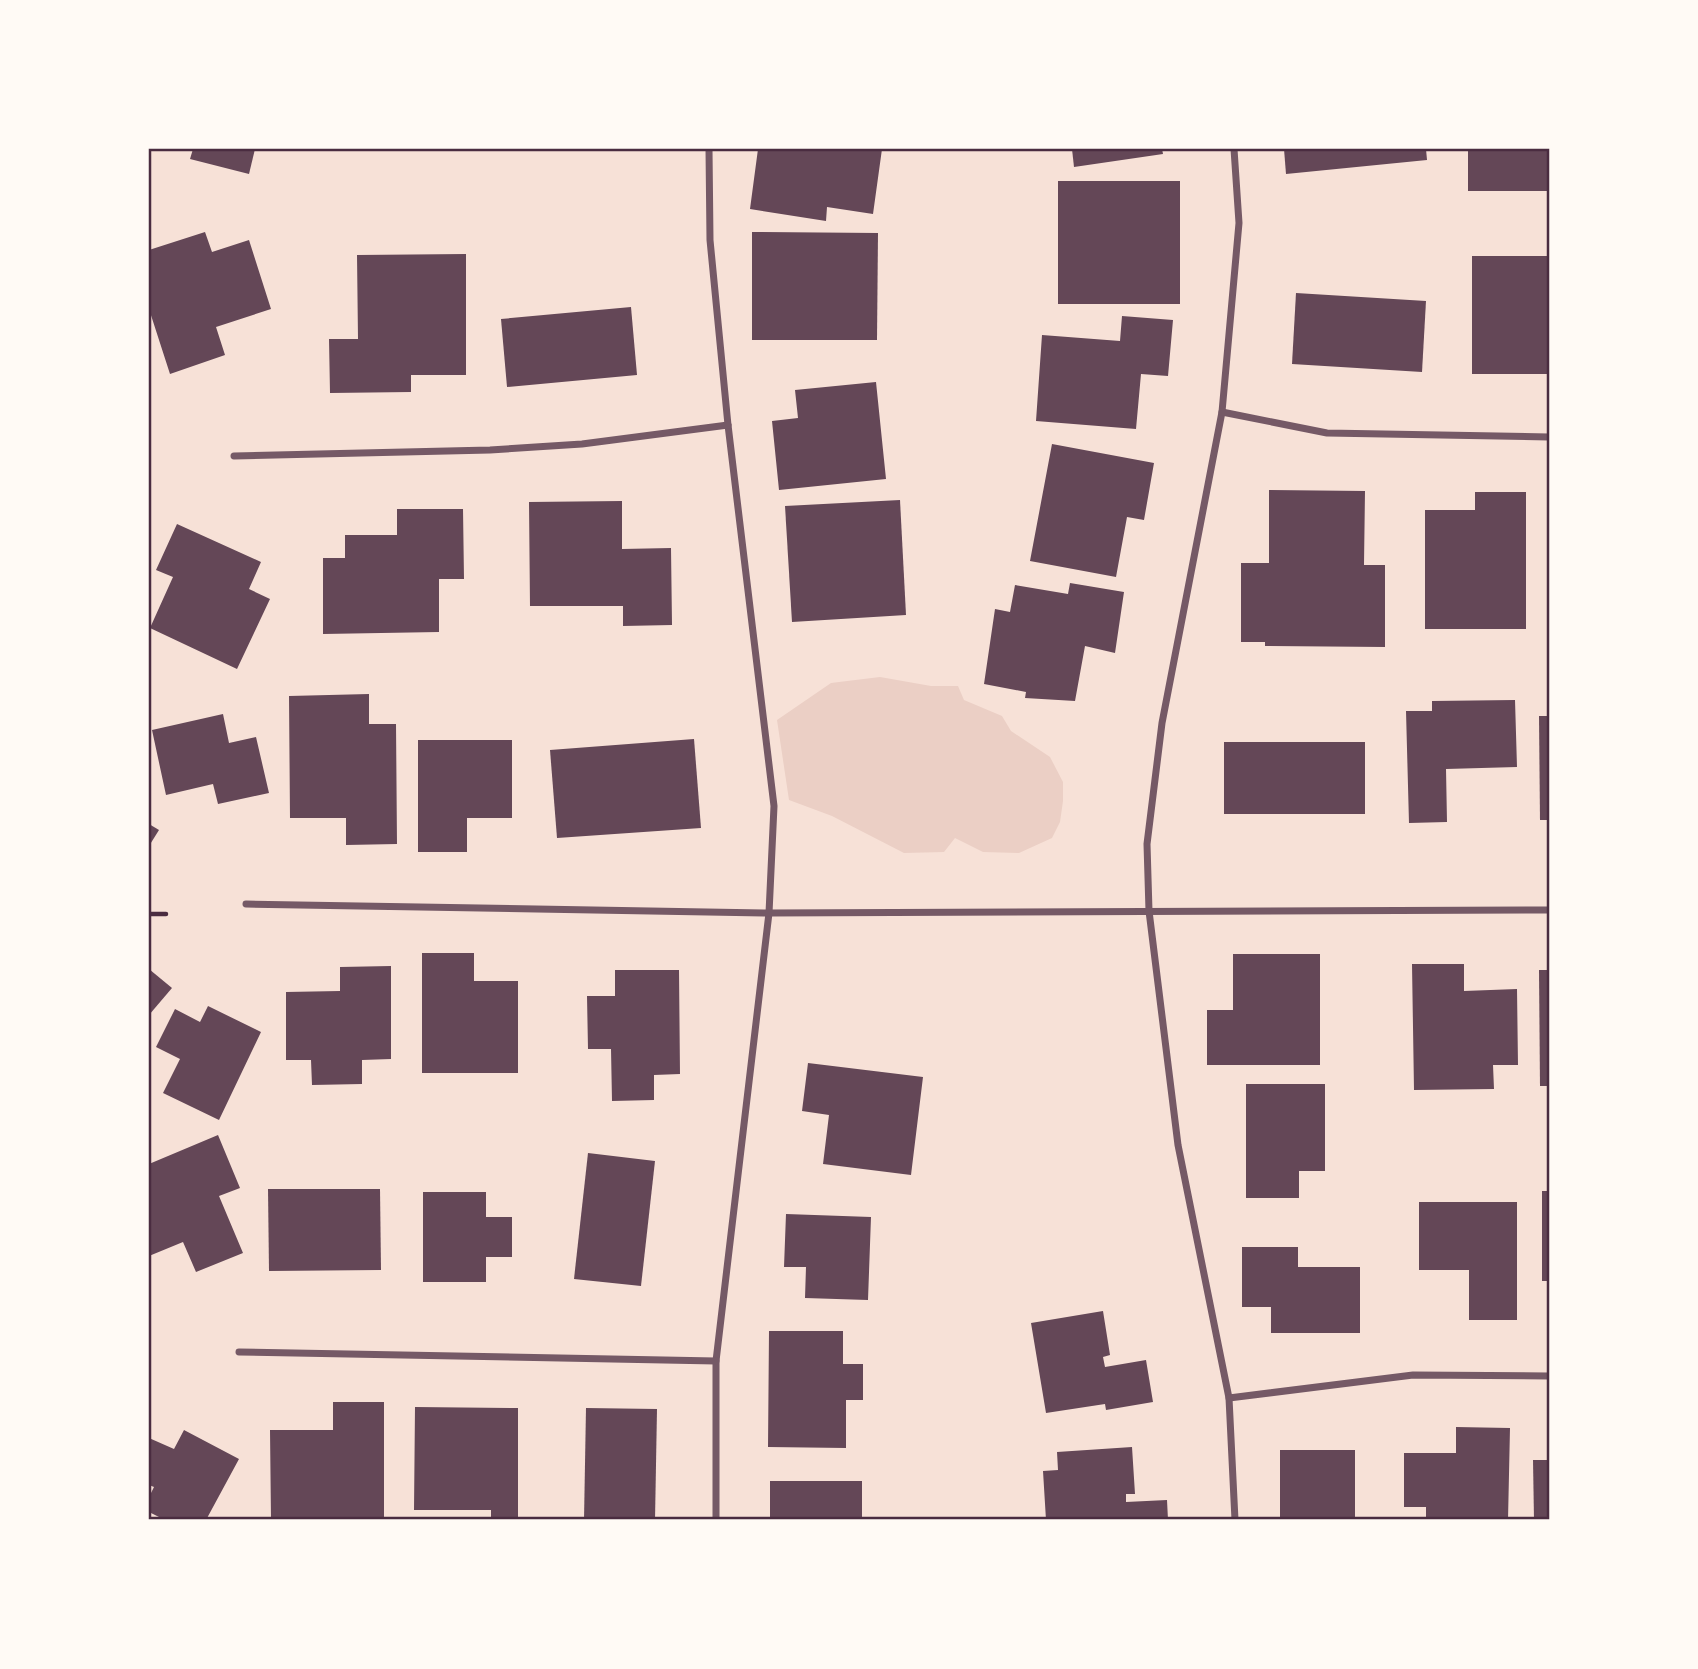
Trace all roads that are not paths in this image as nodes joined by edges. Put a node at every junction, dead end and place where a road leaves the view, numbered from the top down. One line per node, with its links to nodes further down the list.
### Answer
1 (709, 149): 4 (street)
2 (1234, 149): 3 (street)
3 (1222, 412): 5 (street); 9 (street)
4 (728, 425): 6 (street); 10 (street)
5 (1549, 437)
6 (234, 456)
7 (246, 904): 10 (street)
8 (1549, 910): 9 (street)
9 (1149, 911): 10 (street); 14 (street)
10 (769, 913): 12 (street)
11 (239, 1352): 12 (street)
12 (716, 1361): 15 (street)
13 (1549, 1376): 14 (street)
14 (1229, 1398): 16 (street)
15 (716, 1520)
16 (1235, 1520)

